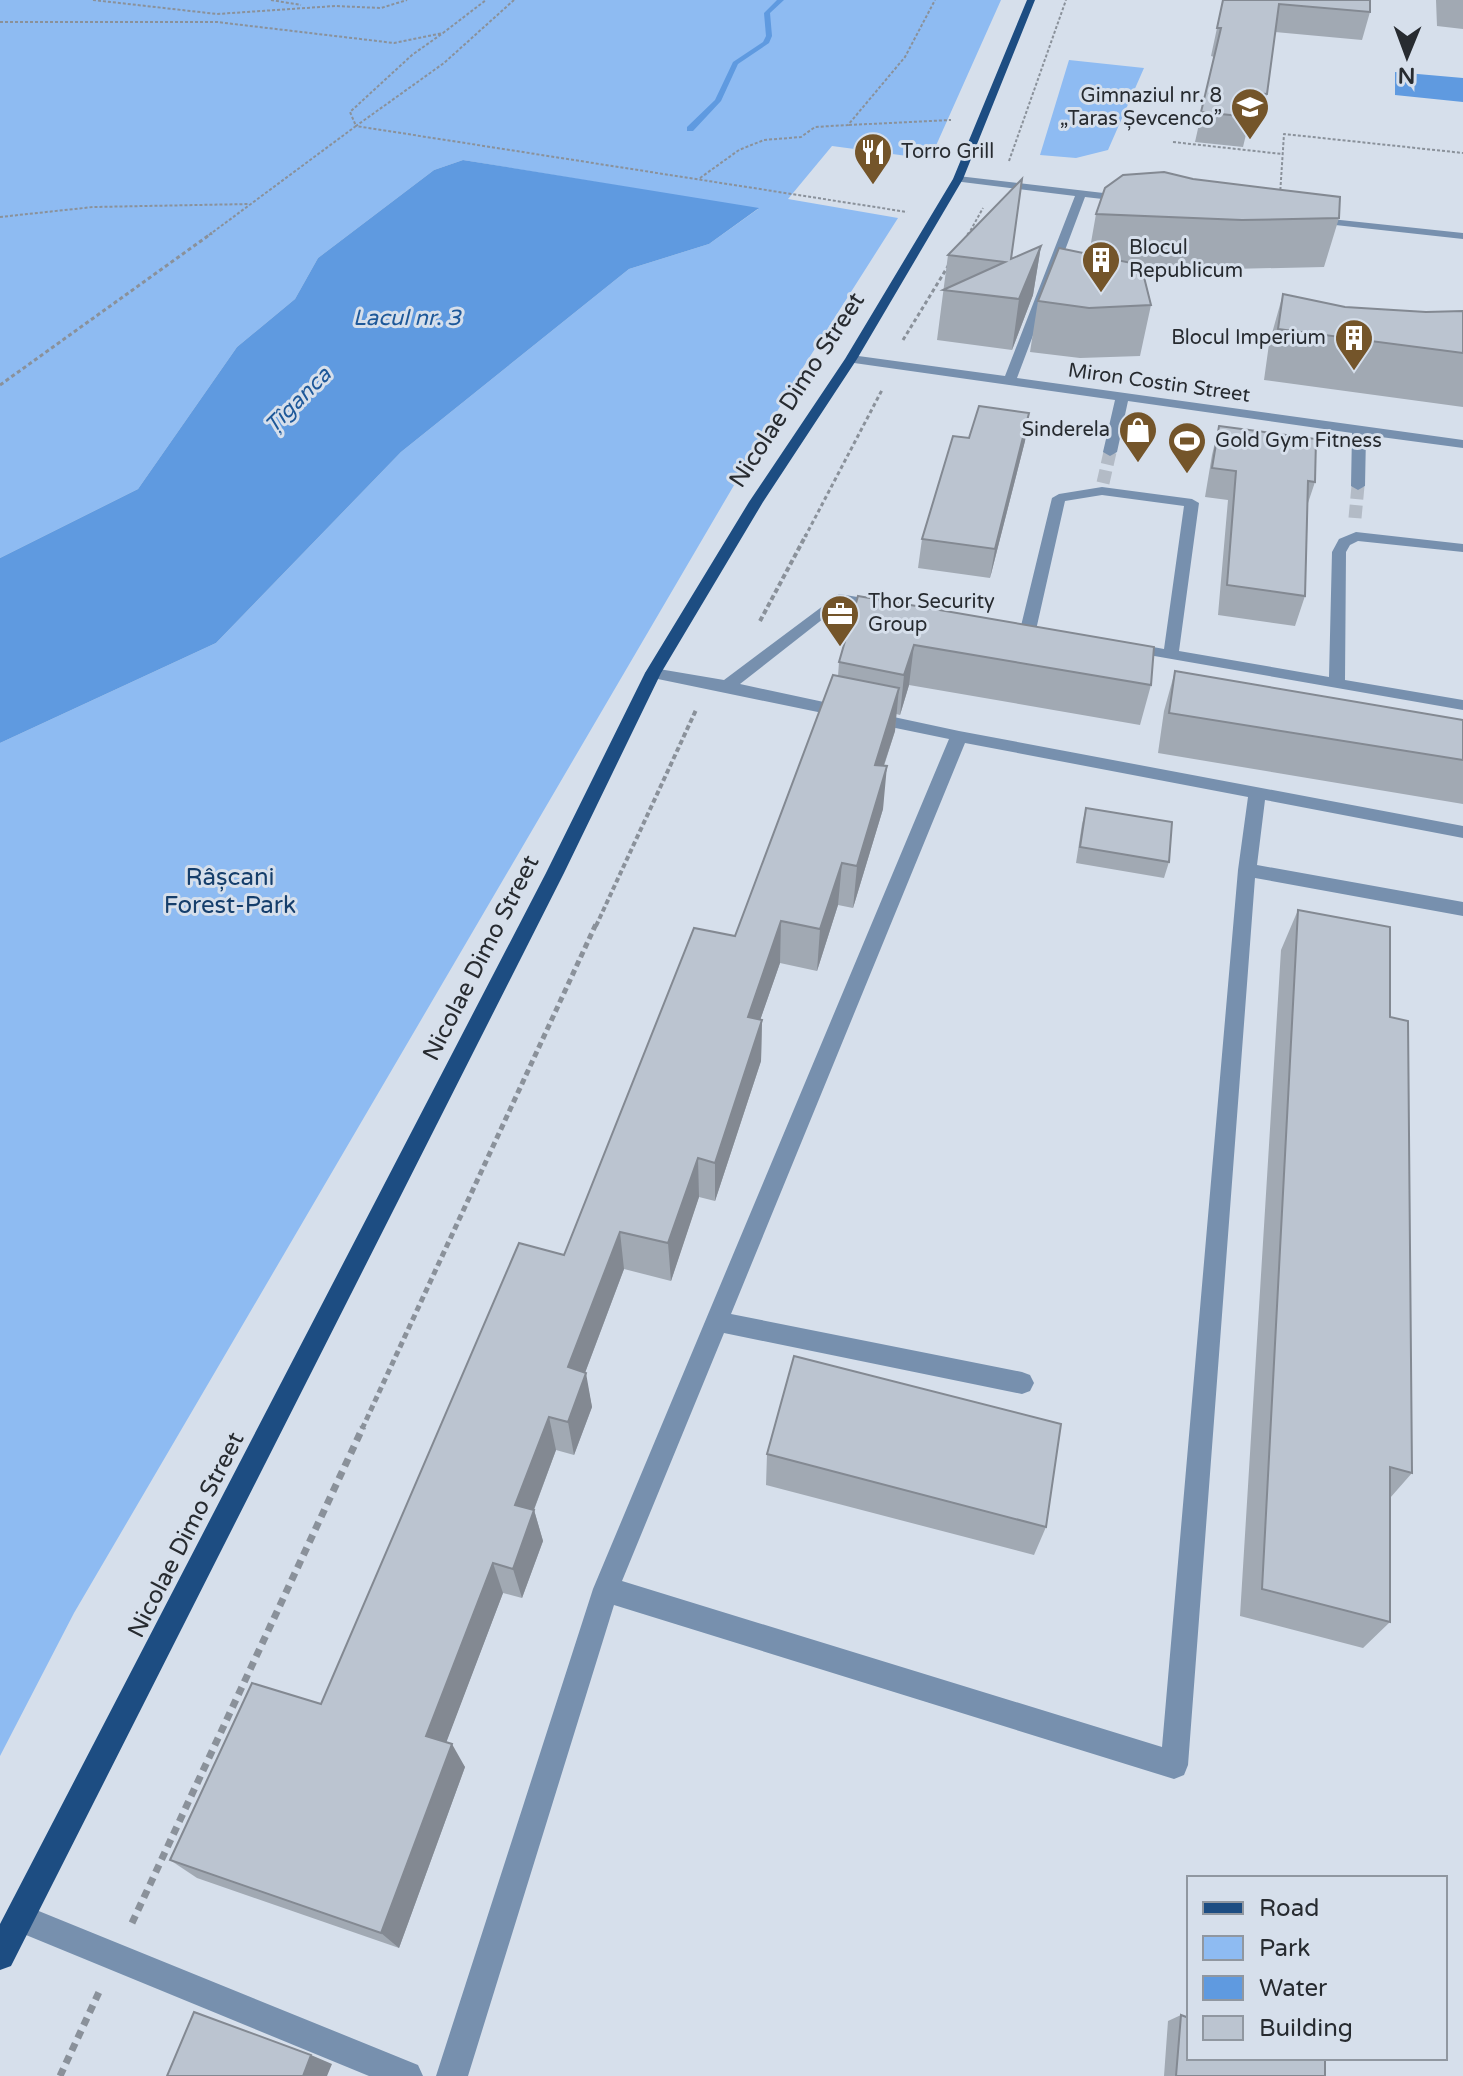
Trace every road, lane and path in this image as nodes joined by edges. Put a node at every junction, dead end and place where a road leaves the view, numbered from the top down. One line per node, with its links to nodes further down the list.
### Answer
1 (93, 0): 9 (path)
2 (271, 0): 9 (path)
3 (407, 0): 9 (path)
4 (486, 0): 11 (path)
5 (514, 0): 14 (path)
6 (935, 0): 13 (path)
7 (1031, 0): 19 (main road, Nicolae Dimo Street)
8 (1066, 0): 20 (path)
9 (314, 7)
10 (0, 22): 11 (path)
11 (443, 33): 14 (path)
12 (952, 119): 13 (path)
13 (848, 125): 18 (path)
14 (356, 126): 18 (path); 24 (path)
15 (1173, 142): 17 (path)
16 (1463, 153): 17 (path)
17 (1282, 154): 22 (path)
18 (699, 179): 25 (path)
19 (958, 179): 20 (street); 31 (main road, Nicolae Dimo Street)
20 (997, 184): 21 (street); 29 (path)
21 (1081, 194): 23 (street); 33 (street)
22 (1280, 195)
23 (1144, 201)
24 (250, 204): 26 (path); 34 (path)
25 (880, 208)
26 (0, 217)
27 (1294, 218): 28 (street)
28 (1463, 236)
29 (959, 248)
30 (951, 261): 32 (path)
31 (851, 359): 32 (street, Miron Costin Street); 48 (main road, Nicolae Dimo Street)
32 (894, 366): 33 (street, Miron Costin Street); 44 (path)
33 (1009, 382): 35 (street, Miron Costin Street)
34 (0, 385)
35 (1122, 398): 36 (street, Miron Costin Street); 38 (street)
36 (1359, 431): 37 (street, Miron Costin Street); 39 (street)
37 (1463, 444)
38 (1110, 452)
39 (1358, 486)
40 (1355, 518): 41 (street)
41 (1356, 536): 42 (street); 49 (street)
42 (1463, 548)
43 (902, 610): 50 (street)
44 (757, 625)
45 (1027, 630): 47 (street)
46 (1114, 645): 47 (street)
47 (1171, 654): 49 (street)
48 (653, 673): 50 (street); 60 (main road, Nicolae Dimo Street)
49 (1337, 683): 51 (street)
50 (718, 684): 52 (street); 62 (path)
51 (1463, 705)
52 (959, 736): 53 (street); 57 (street)
53 (1257, 795): 54 (street); 55 (street)
54 (1463, 832)
55 (1247, 870): 56 (street); 59 (street)
56 (1463, 909)
57 (717, 1321): 58 (street); 59 (street)
58 (1022, 1383)
59 (606, 1589): 65 (street)
60 (19, 1918): 61 (main road, Nicolae Dimo Street); 62 (street)
61 (0, 1955)
62 (115, 1959): 63 (path); 64 (street)
63 (60, 2076)
64 (407, 2076)
65 (452, 2076)

